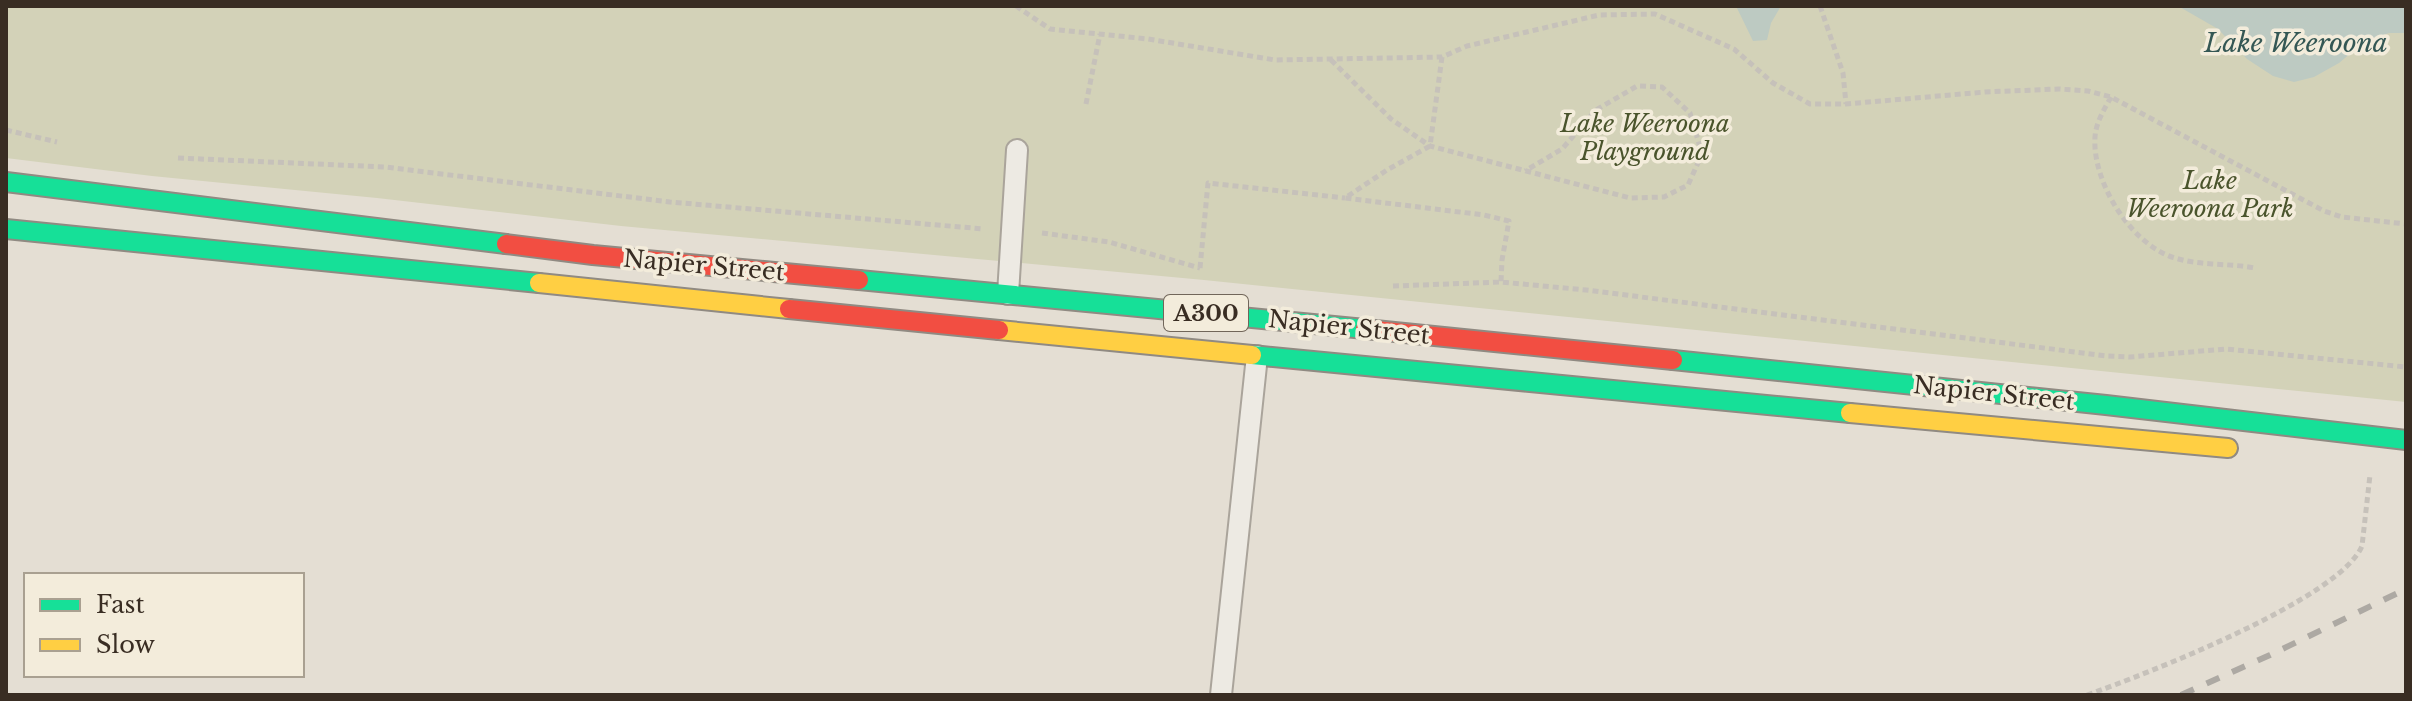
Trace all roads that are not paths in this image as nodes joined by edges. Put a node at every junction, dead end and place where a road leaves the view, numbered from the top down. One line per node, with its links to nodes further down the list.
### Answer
1 (1017, 150): 6 (lane)
2 (6, 182): 4 (highway, Napier Street / A300)
3 (6, 229): 7 (highway, Napier Street / A300)
4 (811, 275): 5 (highway, Napier Street / A300); 7 (highway)
5 (839, 278): 6 (highway, Napier Street / A300); 8 (highway)
6 (1008, 294): 9 (highway, Napier Street / A300)
7 (806, 310): 8 (highway, Napier Street / A300)
8 (834, 313): 9 (highway, Napier Street / A300)
9 (1259, 337): 10 (highway, Napier Street / A300); 11 (highway, Napier Street / A300); 12 (lane)
10 (2406, 440)
11 (2245, 449)
12 (1221, 695)

